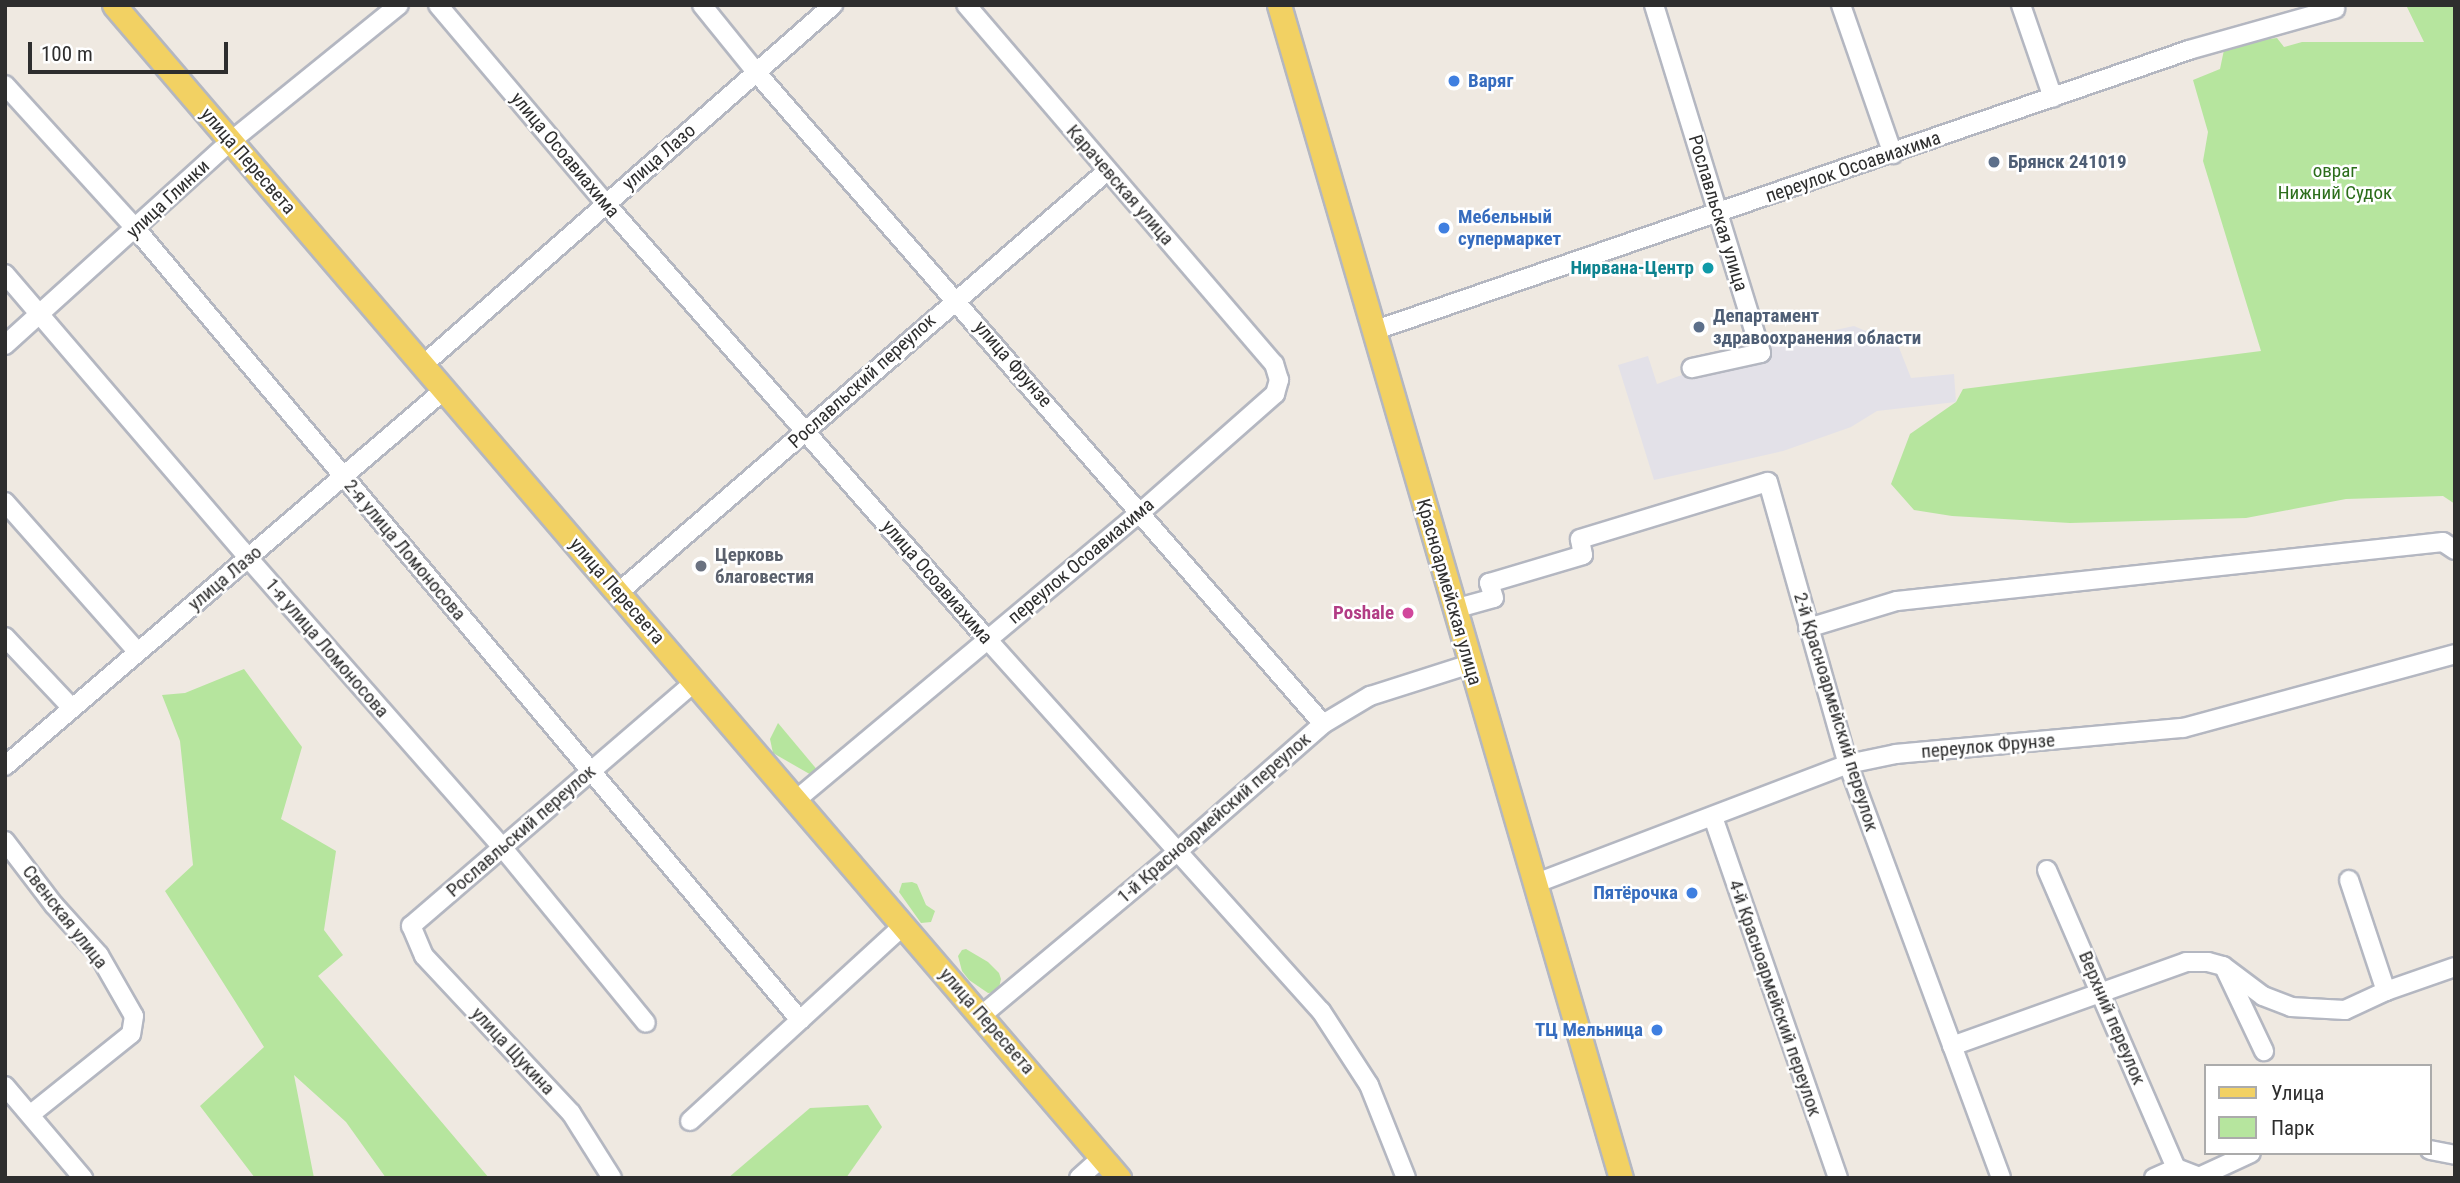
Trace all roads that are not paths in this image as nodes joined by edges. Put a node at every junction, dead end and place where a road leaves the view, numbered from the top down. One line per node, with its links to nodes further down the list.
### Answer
1 (114, 5): 15 (main road, улица Пересвета)
2 (399, 5): 15 (street, улица Глинки)
3 (438, 5): 18 (street, улица Осоавиахима)
4 (702, 5): 12 (street, улица Фрунзе)
5 (833, 5): 12 (street, улица Лазо)
6 (966, 5): 17 (street, Карачевская улица)
7 (1279, 5): 24 (main road, Красноармейская улица)
8 (1654, 5): 19 (street, Рославльская улица)
9 (1841, 5): 16 (street)
10 (2021, 5): 14 (street)
11 (2335, 9): 14 (street, переулок Осоавиахима)
12 (756, 72): 18 (street, улица Лазо); 22 (street, улица Фрунзе)
13 (5, 85): 20 (street, 2-я улица Ломоносова)
14 (2053, 98): 16 (street, переулок Осоавиахима)
15 (230, 141): 20 (street, улица Глинки); 27 (main road, улица Пересвета)
16 (1893, 153): 19 (street, переулок Осоавиахима)
17 (1107, 171): 22 (street, Рославльский переулок); 26 (street, Карачевская улица)
18 (606, 204): 27 (street, улица Лазо); 30 (street, улица Осоавиахима)
19 (1718, 214): 24 (street, переулок Осоавиахима); 28 (street, Рославльская улица)
20 (136, 229): 23 (street, улица Глинки); 31 (street, 2-я улица Ломоносова)
21 (5, 274): 23 (street, 1-я улица Ломоносова)
22 (955, 299): 30 (street, Рославльский переулок); 33 (street, улица Фрунзе)
23 (40, 314): 25 (street, улица Глинки); 35 (street, 1-я улица Ломоносова)
24 (1373, 331): 37 (main road, Красноармейская улица)
25 (5, 345)
26 (1274, 364): 33 (street, переулок Осоавиахима)
27 (423, 365): 29 (main road, улица Пересвета)
28 (1692, 368)
29 (444, 390): 31 (street, улица Лазо); 36 (main road, улица Пересвета)
30 (806, 431): 36 (street, Рославльский переулок); 40 (street, улица Осоавиахима)
31 (345, 478): 35 (street, улица Лазо); 49 (street, 2-я улица Ломоносова)
32 (5, 502): 41 (street)
33 (1141, 512): 40 (street, переулок Осоавиахима); 46 (street, улица Фрунзе)
34 (2455, 550): 38 (street)
35 (249, 559): 41 (street, улица Лазо); 53 (street, 1-я улица Ломоносова)
36 (618, 593): 44 (main road, улица Пересвета)
37 (1454, 609): 38 (street, 2-й Красноармейский переулок); 43 (main road, Красноармейская улица)
38 (1808, 628): 47 (street, 2-й Красноармейский переулок)
39 (5, 637): 45 (street)
40 (987, 639): 50 (street, переулок Осоавиахима); 54 (street, улица Осоавиахима)
41 (137, 651): 45 (street, улица Лазо)
42 (2455, 654): 47 (street, переулок Фрунзе)
43 (1470, 664): 46 (street, 1-й Красноармейский переулок); 57 (main road, Красноармейская улица)
44 (695, 682): 49 (street, Рославльский переулок); 50 (main road, улица Пересвета)
45 (71, 707): 48 (street, улица Лазо)
46 (1323, 724): 54 (street, 1-й Красноармейский переулок)
47 (1848, 764): 51 (street, переулок Фрунзе); 67 (street, 2-й Красноармейский переулок)
48 (5, 766)
49 (589, 772): 53 (street, Рославльский переулок); 65 (street, 2-я улица Ломоносова)
50 (796, 800): 58 (main road, улица Пересвета)
51 (1713, 817): 57 (street, переулок Фрунзе); 83 (street, 4-й Красноармейский переулок)
52 (5, 841): 70 (street, Свенская улица)
53 (502, 847): 59 (street, Рославльский переулок); 66 (street, 1-я улица Ломоносова)
54 (1178, 851): 64 (street, 1-й Красноармейский переулок); 81 (street, улица Осоавиахима)
55 (2047, 870): 63 (street, Верхний переулок)
56 (2348, 880): 62 (street)
57 (1534, 884): 82 (main road, Красноармейская улица)
58 (904, 925): 64 (main road, улица Пересвета); 65 (street)
59 (411, 926): 78 (street, улица Щукина)
60 (2223, 966): 62 (street); 63 (street); 68 (street)
61 (2455, 967): 62 (street)
62 (2386, 991)
63 (2102, 993): 67 (street); 76 (street, Верхний переулок)
64 (982, 1015): 75 (main road, улица Пересвета)
65 (800, 1020): 71 (street)
66 (646, 1023)
67 (1952, 1046): 84 (street, 2-й Красноармейский переулок)
68 (2264, 1051)
69 (5, 1086): 70 (street)
70 (31, 1115): 77 (street)
71 (690, 1121)
72 (2432, 1150): 74 (street)
73 (2247, 1155): 76 (street)
74 (2455, 1155)
75 (1102, 1157): 79 (street); 80 (main road, улица Пересвета)
76 (2176, 1168): 85 (street)
77 (83, 1178)
78 (612, 1178)
79 (1079, 1178)
80 (1119, 1178)
81 (1406, 1178)
82 (1621, 1178)
83 (1838, 1178)
84 (2001, 1178)
85 (2154, 1178)

